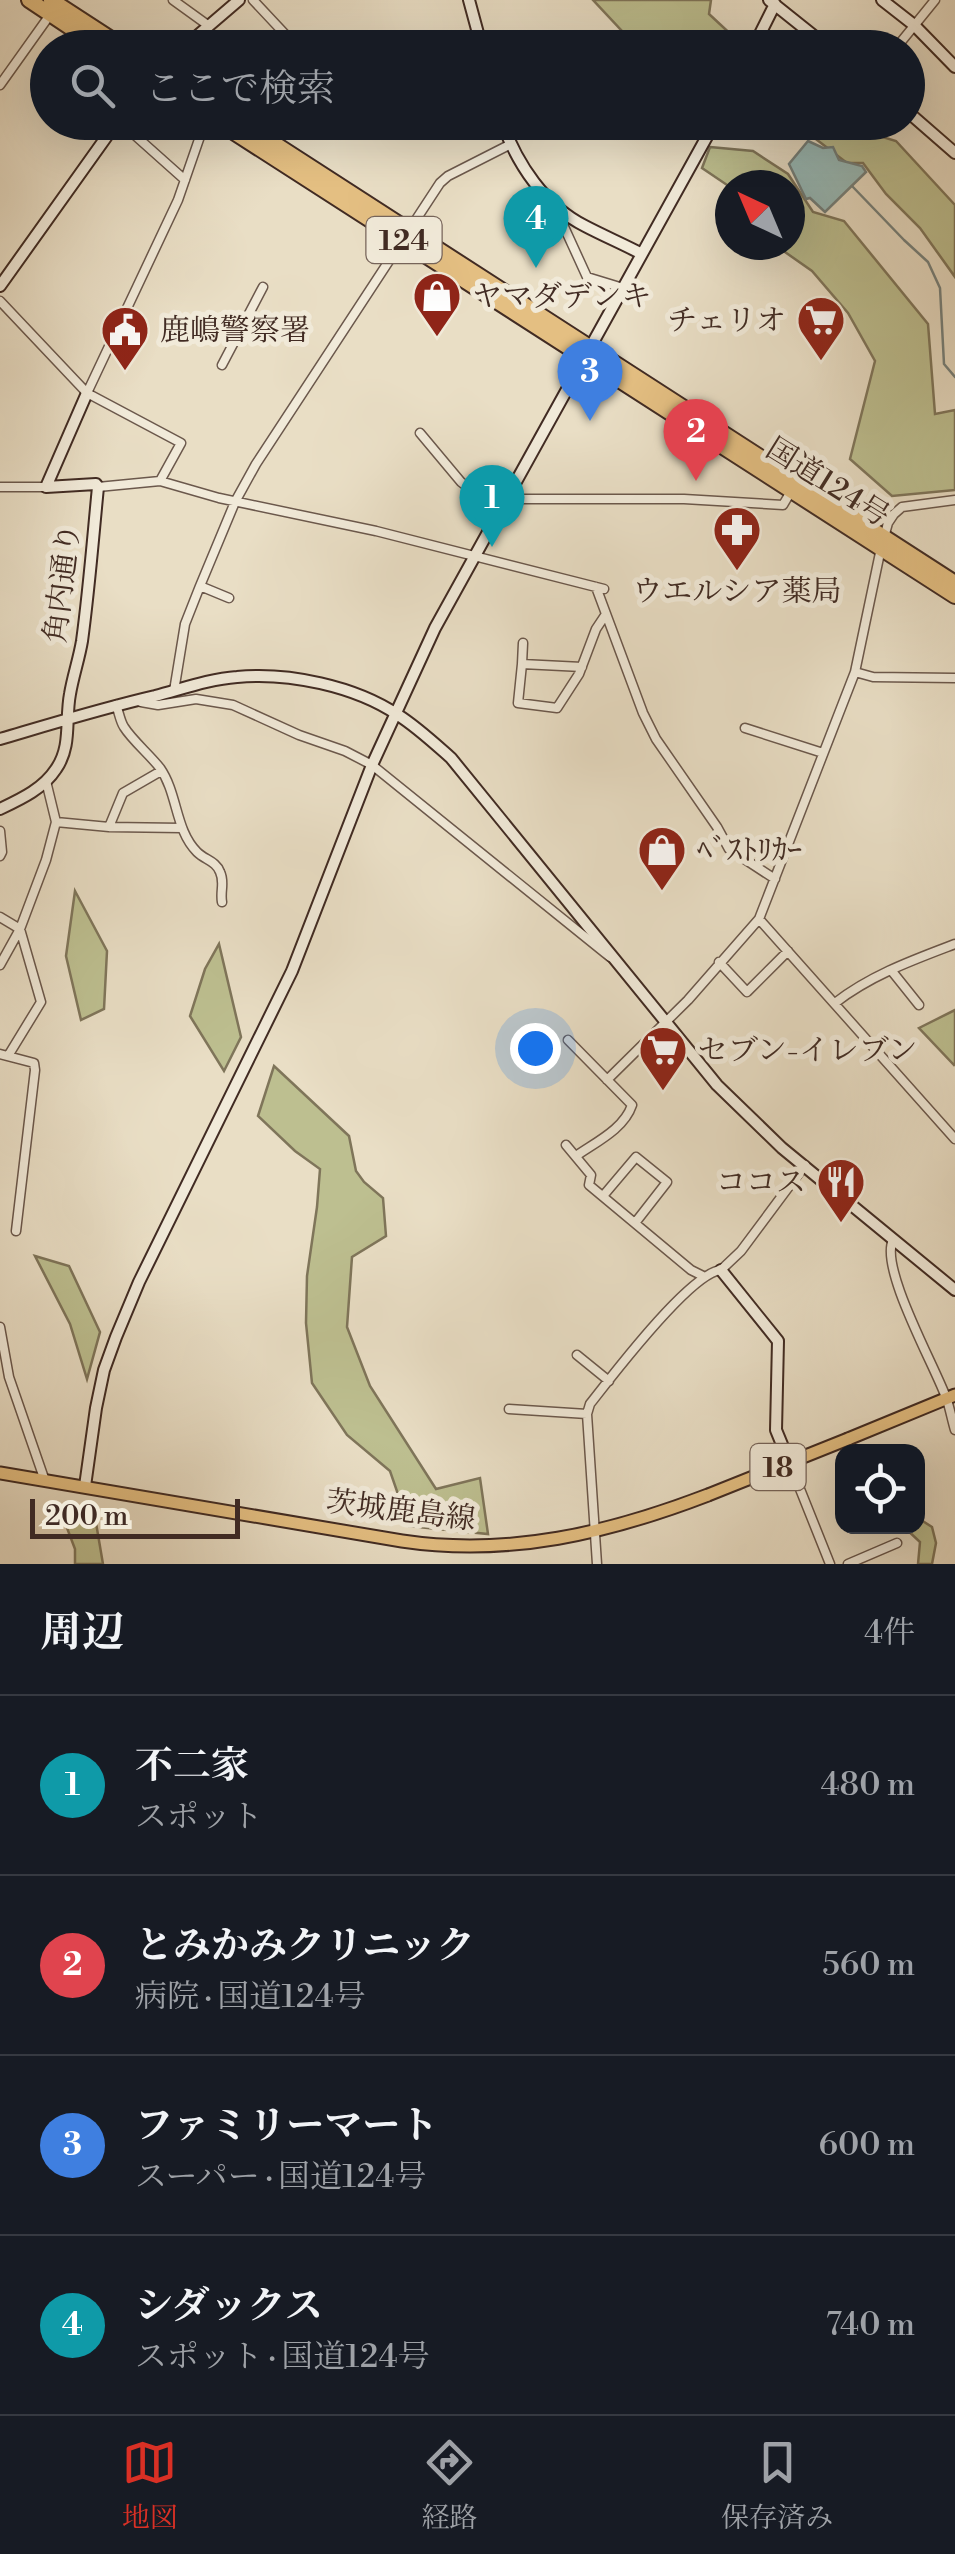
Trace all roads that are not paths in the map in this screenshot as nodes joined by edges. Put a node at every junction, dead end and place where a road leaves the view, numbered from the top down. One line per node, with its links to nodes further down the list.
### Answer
1 (29, 0): 9 (highway)
2 (173, 0): 11 (street)
3 (239, 0): 11 (street)
4 (253, 0): 16 (street)
5 (469, 0): 17 (street)
6 (882, 0): 10 (street)
7 (934, 0): 10 (street)
8 (774, 2): 18 (street); 19 (street)
9 (55, 5): 12 (street); 13 (highway); 14 (highway)
10 (914, 25): 20 (street); 21 (street)
11 (210, 26): 15 (street)
12 (38, 30)
13 (82, 30)
14 (96, 30)
15 (205, 30)
16 (281, 30)
17 (477, 30)
18 (761, 30)
19 (807, 30)
20 (910, 30)
21 (919, 30)
22 (925, 36): 24 (street)
23 (30, 41): 25 (street)
24 (955, 66)
25 (0, 85)
26 (925, 127): 35 (street)
27 (106, 140): 40 (street)
28 (139, 140): 36 (street)
29 (199, 140): 36 (street)
30 (248, 140): 38 (highway, 国道124号 / 124)
31 (267, 140): 38 (highway, 国道124号 / 124)
32 (509, 140): 34 (street)
33 (704, 140): 39 (street)
34 (511, 144): 37 (street); 38 (street)
35 (955, 153)
36 (185, 180): 46 (street)
37 (558, 207): 39 (street); 42 (street)
38 (406, 236): 44 (highway, 国道124号 / 124); 55 (street)
39 (642, 254): 42 (street)
40 (0, 286)
41 (263, 287): 45 (street)
42 (623, 288): 44 (street)
43 (0, 301): 46 (street)
44 (589, 353): 50 (highway, 国道124号 / 124); 53 (street)
45 (222, 365)
46 (87, 393): 48 (street); 52 (street, 角内通り)
47 (420, 433): 56 (street)
48 (160, 481): 51 (street); 55 (street)
49 (0, 486): 52 (street)
50 (794, 486): 53 (street); 57 (highway, 国道124号 / 124)
51 (98, 487): 52 (street, 角内通り); 73 (street, 角内通り)
52 (46, 488)
53 (507, 499): 56 (street)
54 (955, 500): 57 (street)
55 (236, 502): 58 (street); 60 (street)
56 (500, 512): 58 (street)
57 (882, 542): 59 (highway, 国道124号 / 124); 61 (highway, 国道124号 / 124); 67 (street)
58 (475, 557): 63 (street); 72 (street)
59 (955, 583)
60 (200, 586): 62 (street); 69 (street)
61 (955, 596)
62 (229, 598)
63 (606, 614): 66 (street); 86 (street)
64 (523, 643): 65 (street)
65 (522, 664): 66 (street); 66 (street)
66 (582, 667)
67 (855, 672): 68 (street); 76 (street)
68 (955, 678)
69 (174, 691): 70 (street); 72 (street)
70 (133, 701): 71 (street); 77 (street)
71 (116, 705): 73 (street); 78 (street)
72 (395, 712): 77 (street); 93 (street)
73 (68, 720): 75 (street); 79 (street, 角内通り)
74 (745, 728): 76 (street)
75 (0, 739)
76 (823, 753): 86 (street)
77 (372, 765): 93 (street); 124 (street)
78 (162, 770): 82 (street); 83 (street)
79 (46, 781): 80 (street); 81 (street)
80 (0, 809)
81 (56, 822): 82 (street); 90 (street)
82 (108, 828): 83 (street)
83 (182, 828): 87 (street)
84 (0, 831): 85 (street)
85 (0, 856)
86 (775, 879): 89 (street)
87 (222, 902)
88 (0, 917): 90 (street)
89 (759, 919): 92 (street); 94 (street)
90 (20, 929): 95 (street); 101 (street)
91 (955, 944): 96 (street)
92 (788, 951): 94 (street); 97 (street)
93 (614, 960): 99 (street)
94 (719, 962): 99 (street)
95 (0, 965)
96 (891, 970): 97 (street); 98 (street)
97 (835, 1004): 103 (street)
98 (918, 1005)
99 (666, 1023): 102 (street); 106 (street)
100 (568, 1040): 102 (street)
101 (4, 1055): 109 (street)
102 (607, 1080): 105 (street)
103 (955, 1139)
104 (566, 1145): 105 (street)
105 (576, 1156): 107 (street)
106 (804, 1165): 110 (street); 111 (street)
107 (603, 1196): 108 (street); 108 (street)
108 (635, 1223): 112 (street)
109 (16, 1231)
110 (893, 1240): 113 (street); 117 (street)
111 (721, 1270): 112 (street); 121 (street)
112 (703, 1276): 116 (street)
113 (955, 1290)
114 (0, 1328): 123 (street)
115 (578, 1355): 116 (street)
116 (609, 1381): 119 (street)
117 (951, 1397): 120 (street); 125 (main road, 茨城鹿島線 / 18, bridge)
118 (509, 1409): 119 (street)
119 (588, 1414): 125 (street)
120 (955, 1430)
121 (790, 1464): 128 (street)
122 (0, 1473): 123 (main road, 茨城鹿島線 / 18)
123 (45, 1481): 124 (main road, 茨城鹿島線 / 18)
124 (85, 1486): 125 (main road, 茨城鹿島線 / 18)
125 (593, 1533): 127 (street)
126 (897, 1543): 129 (street)
127 (596, 1564)
128 (830, 1564)
129 (848, 1564)

